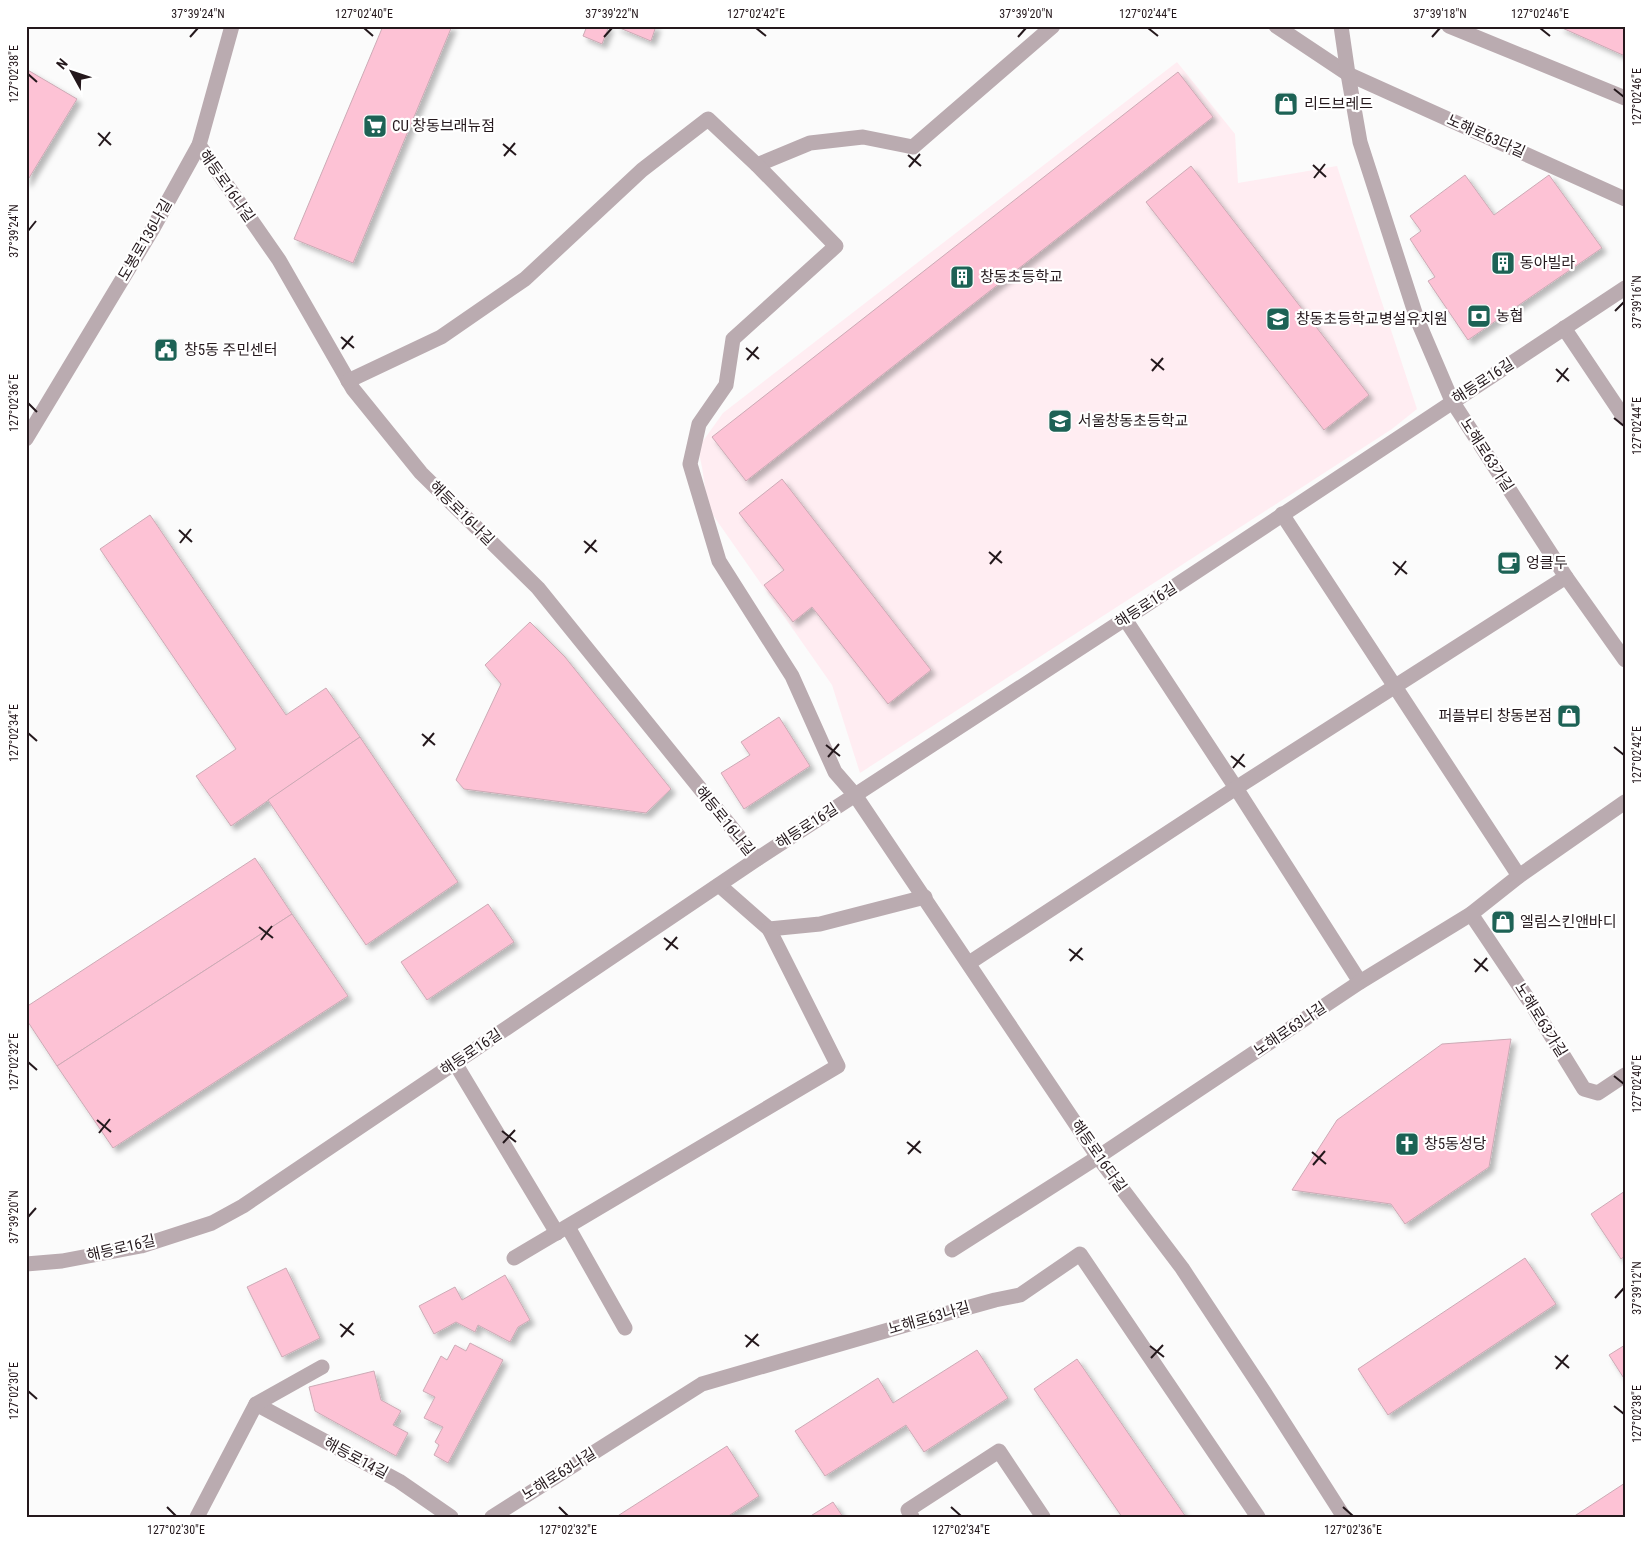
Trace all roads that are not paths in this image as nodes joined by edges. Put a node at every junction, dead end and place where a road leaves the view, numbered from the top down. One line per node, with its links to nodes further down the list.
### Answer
1 (232, 26): 8 (street, 도봉로136나길)
2 (1053, 26): 9 (street)
3 (1276, 26): 6 (street, 노해로63다길)
4 (1341, 26): 6 (street, 노해로63가길)
5 (1449, 26): 7 (street)
6 (1348, 74): 10 (street, 노해로63다길); 14 (street, 노해로63가길)
7 (1625, 98)
8 (199, 145): 13 (street, 해등로16나길); 16 (street, 도봉로136나길)
9 (757, 165): 13 (street); 23 (street, 해등로16다길)
10 (1625, 199)
11 (1625, 288): 12 (street, 해등로16길)
12 (1564, 328): 14 (street, 해등로16길); 15 (street)
13 (348, 381): 25 (street, 해등로16나길)
14 (1452, 401): 17 (street, 해등로16길); 18 (street, 노해로63가길)
15 (1625, 419)
16 (26, 439)
17 (1282, 514): 19 (street, 해등로16길); 21 (street)
18 (1566, 577): 20 (street, 노해로63가길); 21 (street)
19 (1125, 619): 22 (street); 23 (street, 해등로16길)
20 (1625, 660)
21 (1395, 686): 22 (street); 26 (street)
22 (1236, 788): 31 (street); 32 (street)
23 (855, 795): 25 (street, 해등로16길); 28 (street, 해등로16다길)
24 (1625, 802): 26 (street, 노해로63나길)
25 (757, 859): 27 (street, 해등로16길)
26 (1518, 876): 29 (street, 노해로63나길)
27 (719, 885): 30 (street); 33 (street, 해등로16길)
28 (925, 898): 30 (street); 31 (street, 해등로16다길)
29 (1471, 914): 32 (street, 노해로63나길); 34 (street, 노해로63가길)
30 (769, 929): 36 (street)
31 (969, 963): 35 (street, 해등로16다길)
32 (1360, 982): 35 (street, 노해로63나길)
33 (455, 1063): 36 (street); 39 (street, 해등로16길)
34 (1625, 1075)
35 (1098, 1157): 37 (street, 노해로63나길); 49 (street, 해등로16다길)
36 (563, 1230): 38 (street); 40 (street)
37 (952, 1250)
38 (514, 1258)
39 (26, 1264)
40 (625, 1328)
41 (322, 1367): 42 (street)
42 (256, 1404): 43 (street); 44 (street, 해등로14길)
43 (197, 1517)
44 (452, 1517)
45 (492, 1517): 48 (street, 노해로63나길)
46 (912, 1517): 47 (street)
47 (1043, 1517)
48 (1258, 1517)
49 (1344, 1517)

